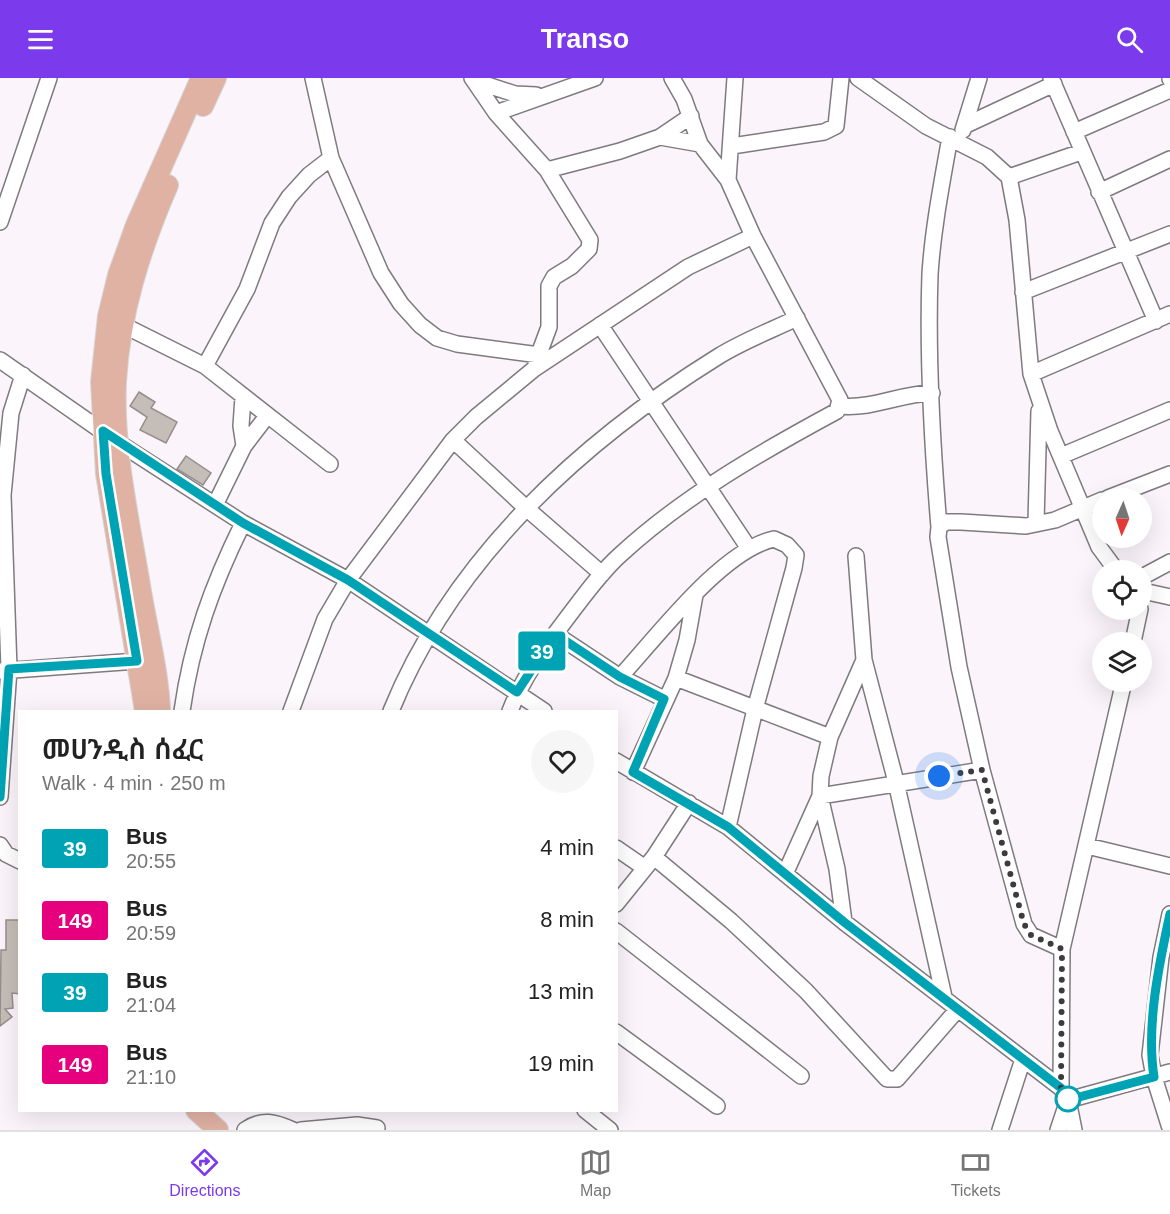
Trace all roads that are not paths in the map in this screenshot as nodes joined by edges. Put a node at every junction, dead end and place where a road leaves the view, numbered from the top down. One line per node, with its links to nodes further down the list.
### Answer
1 (49, 78): 30 (street)
2 (201, 78): 51 (main road)
3 (216, 78): 37 (main road)
4 (313, 78): 24 (street)
5 (595, 78): 14 (street)
6 (672, 78): 16 (street)
7 (735, 78): 22 (street)
8 (841, 78): 22 (street)
9 (858, 78): 20 (street)
10 (979, 78): 17 (street)
11 (473, 80): 14 (street); 15 (street)
12 (1052, 81): 17 (street); 18 (street)
13 (1170, 90): 18 (street)
14 (539, 96): 15 (street)
15 (496, 113): 26 (street)
16 (691, 116): 19 (street); 21 (street)
17 (966, 125): 20 (street)
18 (1074, 132): 23 (street)
19 (660, 137): 21 (street); 26 (street)
20 (953, 139): 27 (street); 44 (street)
21 (700, 144): 28 (street)
22 (732, 146): 28 (street)
23 (1081, 152): 27 (street); 29 (street)
24 (331, 158): 40 (street); 41 (street)
25 (1170, 159): 29 (street)
26 (548, 170): 40 (street)
27 (1009, 177): 34 (street)
28 (728, 180): 32 (street)
29 (1099, 192): 33 (street)
30 (0, 222)
31 (1170, 234): 33 (street)
32 (753, 236): 36 (street); 38 (street)
33 (1127, 253): 34 (street); 35 (street)
34 (1023, 292): 42 (street)
35 (1163, 317): 42 (street)
36 (797, 318): 46 (street); 48 (street)
37 (123, 324): 41 (street); 53 (main road)
38 (600, 325): 40 (street); 46 (street)
39 (0, 360): 43 (street)
40 (536, 362): 52 (street)
41 (205, 366): 45 (street)
42 (1030, 374): 47 (street)
43 (23, 375): 51 (street); 81 (street)
44 (932, 393): 48 (street); 66 (street)
45 (243, 397): 50 (street); 54 (street)
46 (650, 402): 58 (street); 62 (street)
47 (1039, 402): 55 (street); 64 (street)
48 (840, 406): 58 (street)
49 (1170, 410): 55 (street)
50 (267, 416): 54 (street); 56 (street)
51 (103, 431): 53 (street); 80 (main road)
52 (453, 440): 62 (street); 72 (street)
53 (119, 443): 61 (street); 89 (main road)
54 (244, 446): 61 (street)
55 (1060, 456): 63 (street)
56 (330, 464)
57 (1170, 474): 59 (street)
58 (707, 488): 67 (street); 71 (street)
59 (1134, 488)
60 (1092, 504): 63 (street)
61 (215, 505): 65 (street)
62 (525, 507): 71 (street); 77 (street)
63 (1083, 508): 64 (street); 69 (street)
64 (1036, 522): 66 (street)
65 (243, 523): 72 (street); 90 (street)
66 (939, 527): 97 (street)
67 (748, 547): 75 (street); 87 (street)
68 (856, 556): 79 (street)
69 (1108, 560)
70 (1170, 562): 73 (street)
71 (602, 573): 78 (street)
72 (348, 580): 77 (street); 91 (street)
73 (1152, 580)
74 (1152, 592): 76 (street)
75 (695, 595): 82 (street); 83 (street)
76 (1170, 597)
77 (429, 633): 84 (street); 92 (street)
78 (555, 634): 82 (street); 84 (street)
79 (864, 660): 95 (street); 99 (street)
80 (137, 661): 81 (street); 88 (main road)
81 (4, 670): 101 (street)
82 (620, 677): 86 (street)
83 (676, 678): 86 (street); 87 (street)
84 (517, 692): 93 (street); 94 (street)
85 (1122, 692): 105 (street)
86 (664, 699): 98 (street)
87 (754, 709): 95 (street); 103 (street)
88 (146, 710)
89 (160, 710)
90 (182, 710)
91 (291, 710)
92 (391, 710)
93 (510, 710)
94 (543, 710)
95 (830, 737): 100 (street)
96 (618, 761): 98 (street)
97 (982, 770): 99 (street); 115 (street)
98 (633, 772): 102 (street)
99 (896, 782): 100 (street); 116 (street)
100 (820, 796): 110 (street); 113 (street)
101 (0, 797)
102 (689, 803): 103 (street); 108 (street)
103 (728, 827): 110 (street)
104 (0, 846): 107 (street)
105 (1087, 846): 109 (street); 115 (street)
106 (618, 849): 108 (street)
107 (18, 860)
108 (650, 862): 111 (street); 117 (street)
109 (1170, 866)
110 (785, 874): 113 (street)
111 (618, 902)
112 (1170, 914): 122 (street)
113 (844, 922): 116 (street)
114 (618, 932): 121 (street)
115 (1062, 949): 123 (street)
116 (944, 997): 117 (street)
117 (958, 1009): 119 (street)
118 (618, 1033): 124 (street)
119 (1023, 1059): 123 (street); 137 (street)
120 (1170, 1072): 122 (street)
121 (801, 1077)
122 (1154, 1077): 123 (street); 130 (street)
123 (1065, 1094): 138 (street); 139 (street)
124 (717, 1106)
125 (181, 1112): 131 (main road)
126 (198, 1112): 132 (main road)
127 (588, 1112): 136 (street)
128 (276, 1115): 133 (street); 134 (street)
129 (377, 1128): 135 (street)
130 (1170, 1128)
131 (199, 1130)
132 (218, 1130)
133 (245, 1130)
134 (293, 1130)
135 (301, 1130)
136 (610, 1130)
137 (1000, 1130)
138 (1058, 1130)
139 (1074, 1130)

